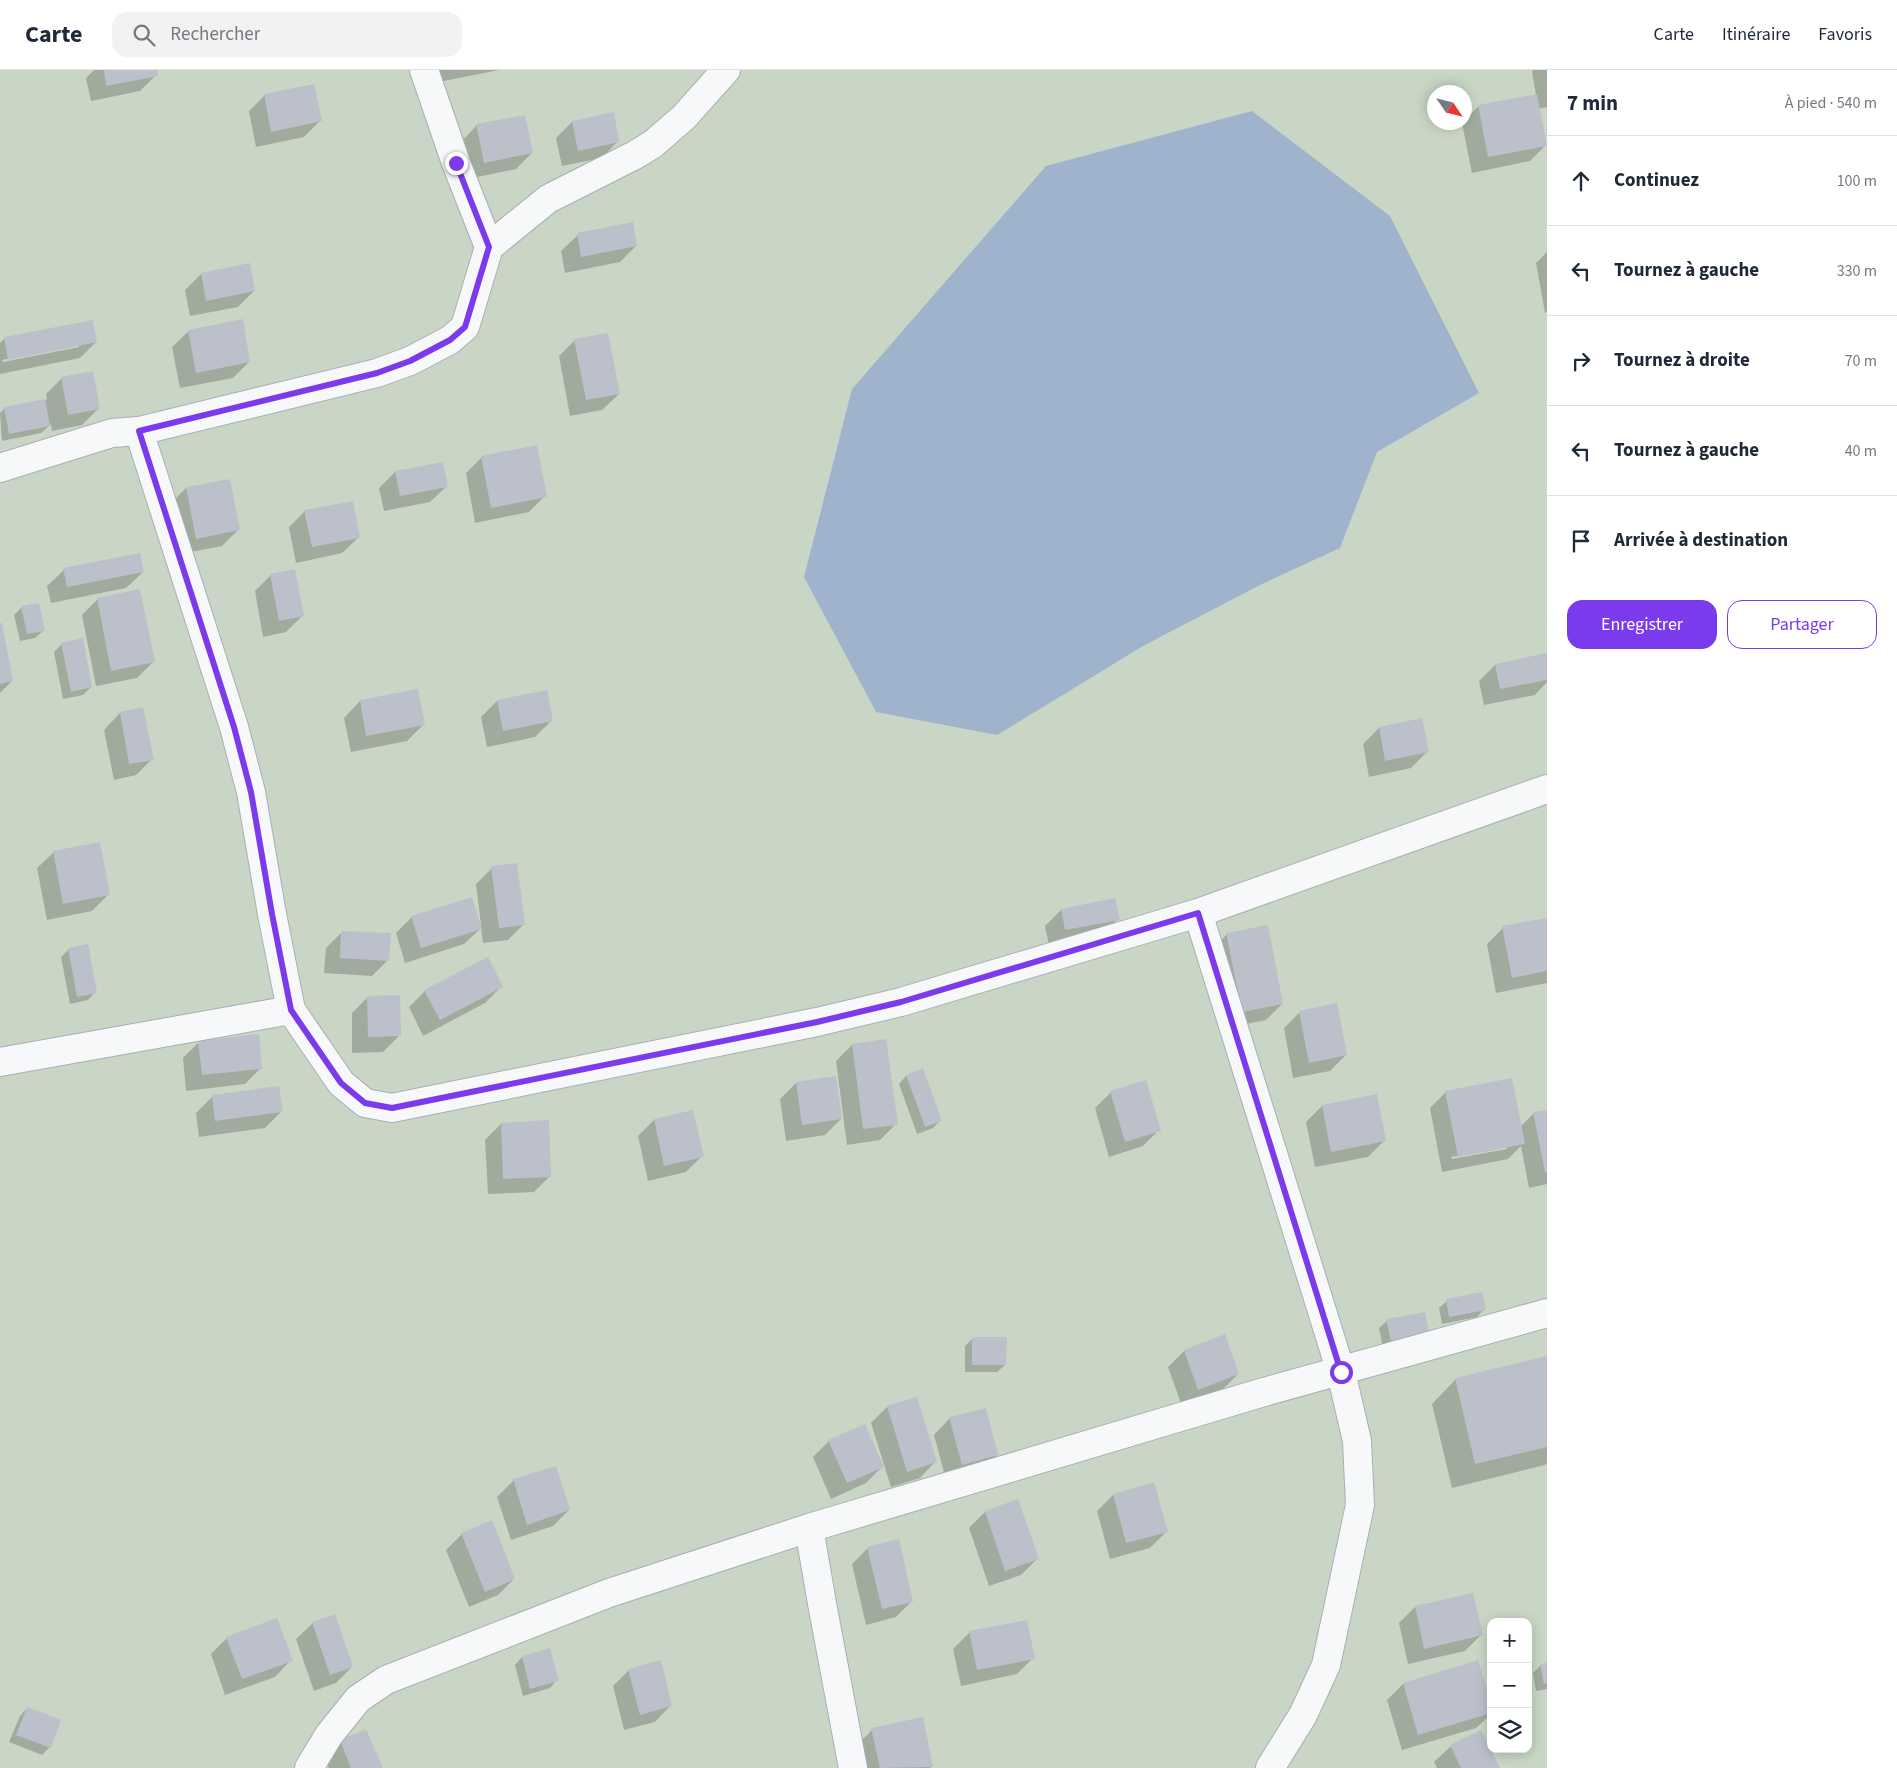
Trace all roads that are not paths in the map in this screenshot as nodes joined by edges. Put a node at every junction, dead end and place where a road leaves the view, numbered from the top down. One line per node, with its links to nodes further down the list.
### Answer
1 (424, 70): 3 (street)
2 (726, 70): 3 (street)
3 (489, 247): 4 (street)
4 (139, 431): 5 (street); 8 (street)
5 (0, 468)
6 (1547, 789): 7 (street)
7 (1198, 913): 8 (street); 11 (street)
8 (291, 1010): 9 (street)
9 (0, 1062)
10 (1547, 1313): 11 (street)
11 (1341, 1372): 12 (street); 15 (street)
12 (810, 1528): 13 (street); 14 (street)
13 (309, 1768)
14 (853, 1768)
15 (1270, 1768)

